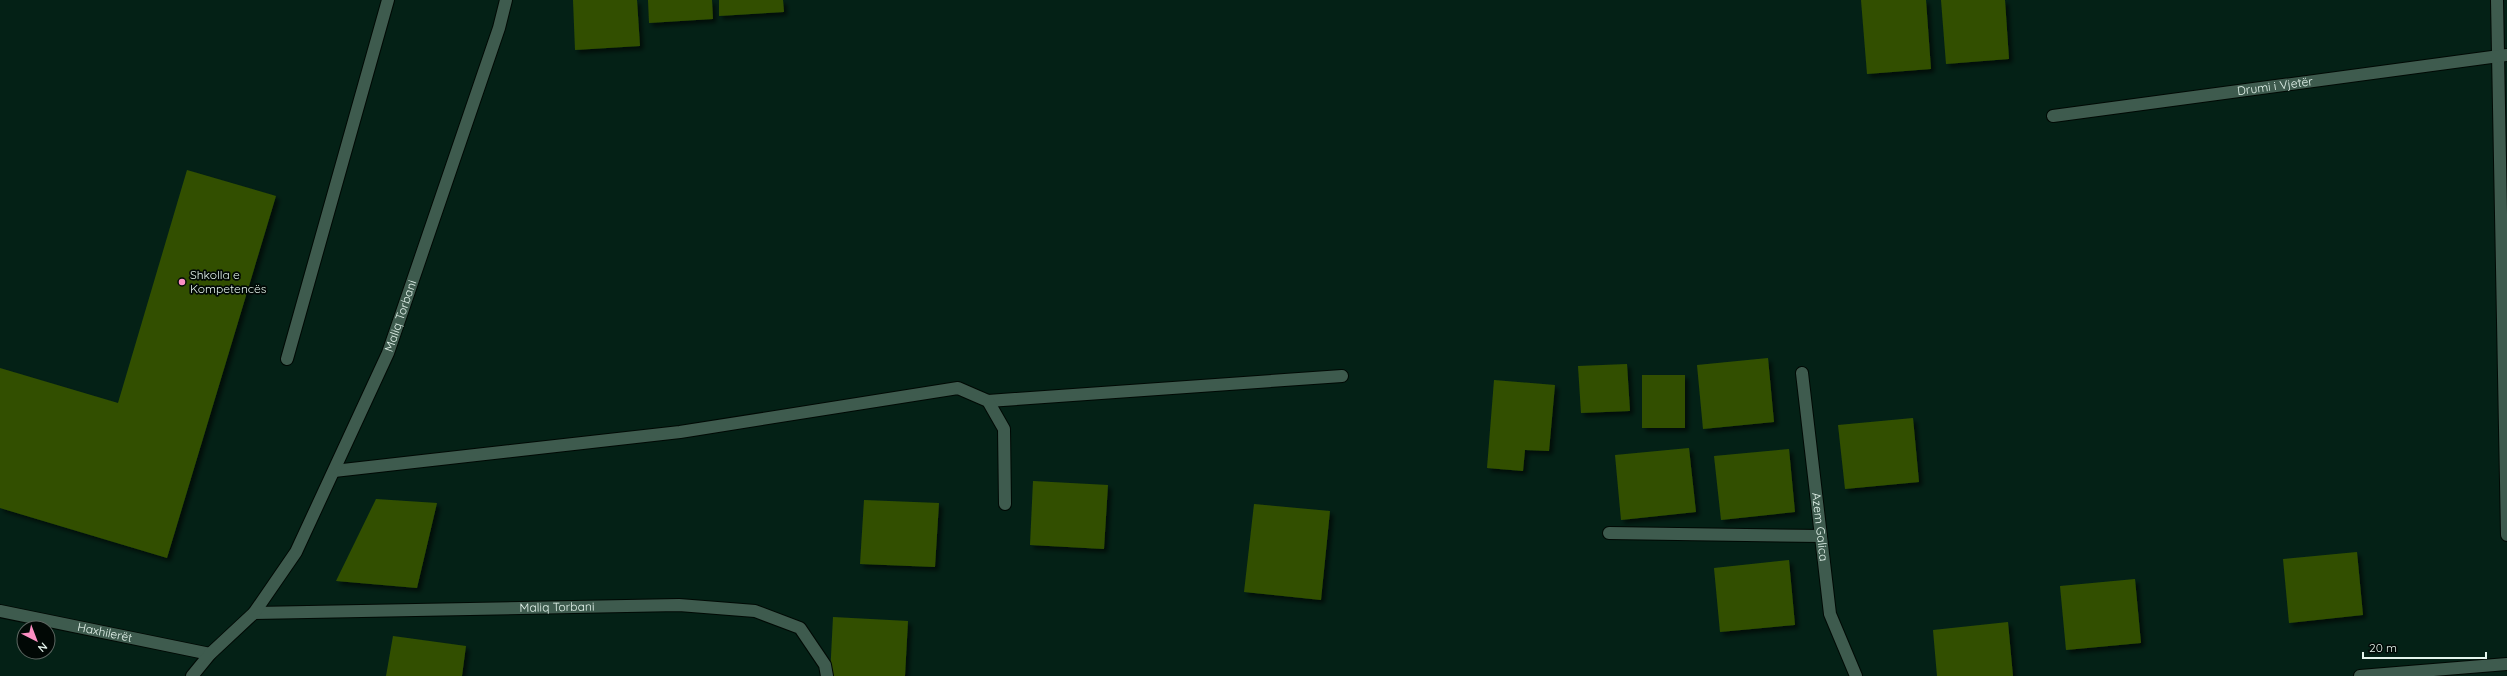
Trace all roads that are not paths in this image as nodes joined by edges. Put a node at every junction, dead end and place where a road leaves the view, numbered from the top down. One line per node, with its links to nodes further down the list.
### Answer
1 (388, 0): 6 (street)
2 (506, 0): 11 (street, Maliq Torbani)
3 (2497, 0): 4 (street)
4 (2503, 56): 5 (street, Drumi i Vjetër); 10 (street)
5 (2053, 116)
6 (287, 359)
7 (1802, 372): 15 (street, Azem Galica)
8 (1342, 376): 9 (street)
9 (988, 401): 11 (street); 12 (street)
10 (2506, 426): 14 (street)
11 (334, 471): 17 (street, Maliq Torbani)
12 (1005, 504)
13 (1609, 533): 15 (street)
14 (2507, 535)
15 (1821, 536): 22 (street, Azem Galica)
16 (0, 612): 18 (street, Haxhilerët)
17 (254, 613): 18 (street, Maliq Torbani); 21 (street, Maliq Torbani)
18 (210, 654): 20 (street, Maliq Torbani)
19 (2507, 664): 23 (street)
20 (192, 676)
21 (827, 676)
22 (1856, 676)
23 (2360, 676)

